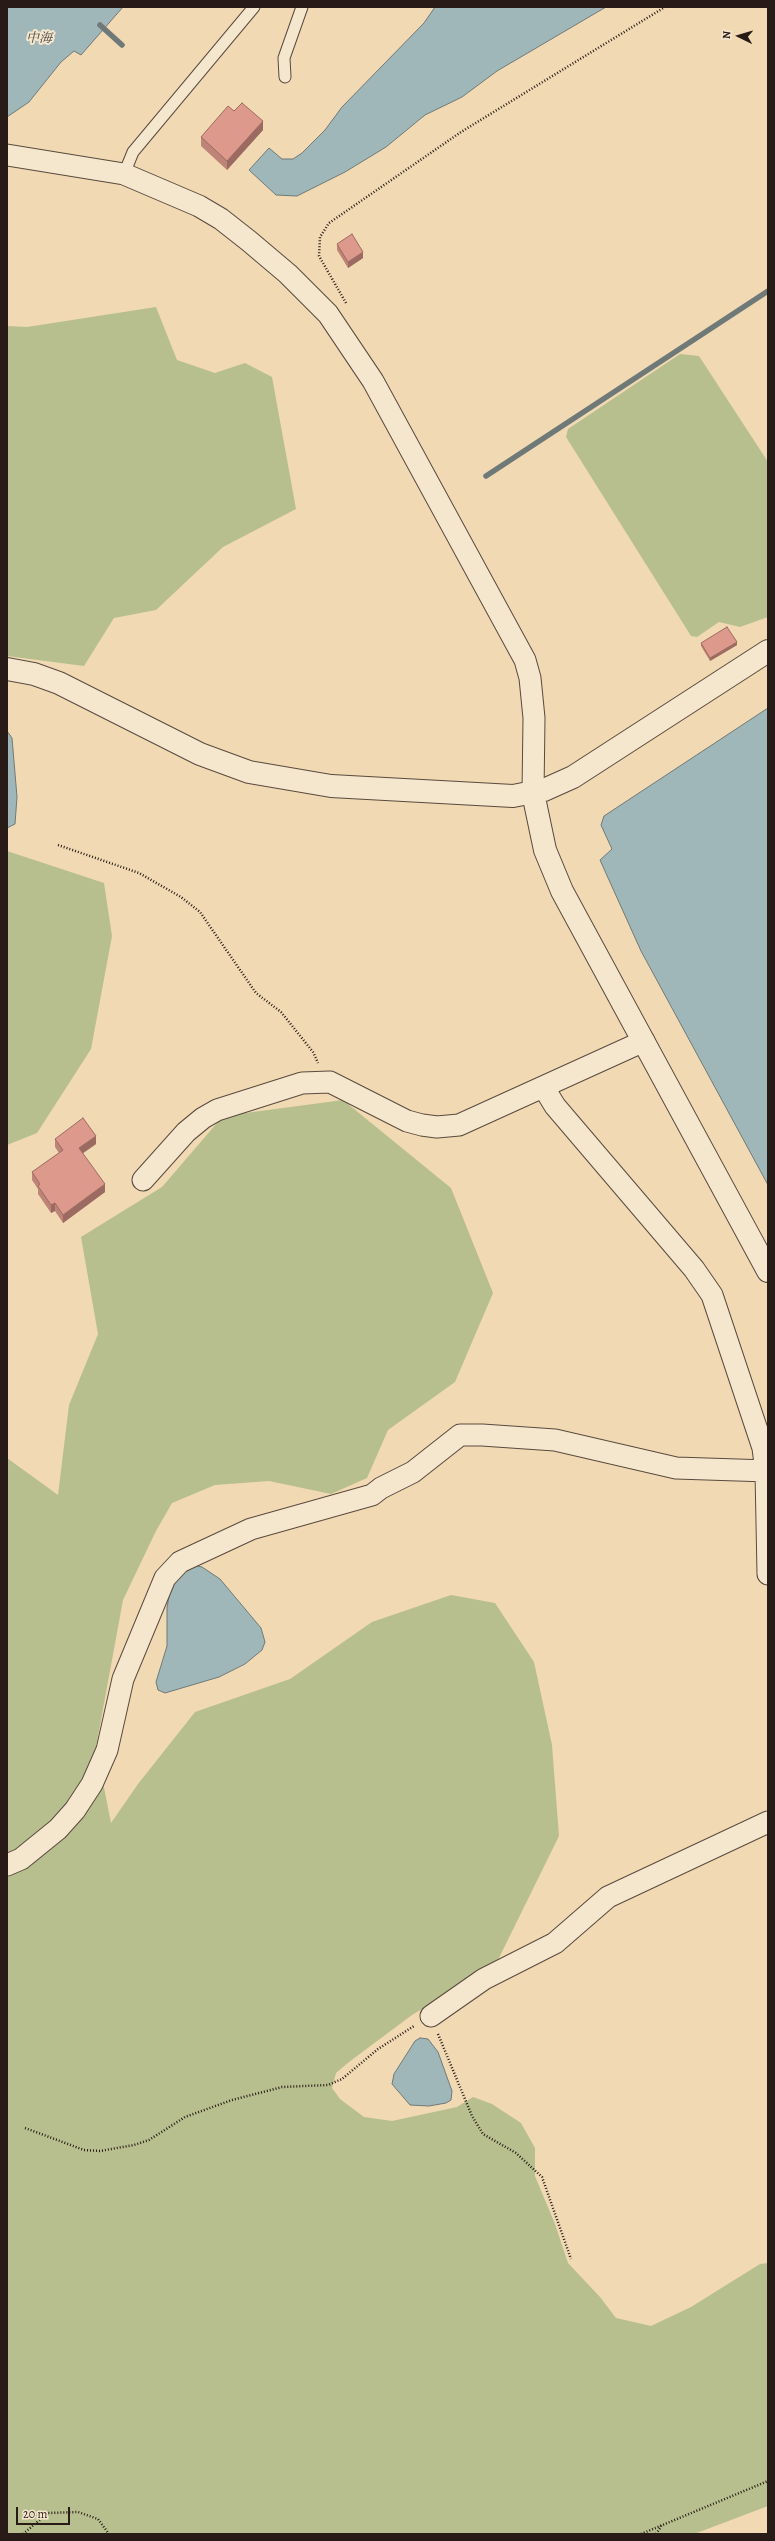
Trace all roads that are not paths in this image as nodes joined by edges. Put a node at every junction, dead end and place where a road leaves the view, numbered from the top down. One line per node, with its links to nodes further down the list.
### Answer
1 (254, 7): 5 (lane)
2 (302, 7): 3 (lane)
3 (285, 77)
4 (7, 155): 5 (street)
5 (124, 174): 8 (street)
6 (768, 651): 8 (street)
7 (7, 669): 8 (street)
8 (533, 793): 9 (street)
9 (644, 1041): 10 (street); 12 (street)
10 (544, 1088): 11 (street); 13 (street)
11 (143, 1180)
12 (768, 1271)
13 (767, 1472): 14 (street); 16 (street)
14 (768, 1574)
15 (768, 1822): 17 (street)
16 (7, 1865)
17 (430, 2016)

